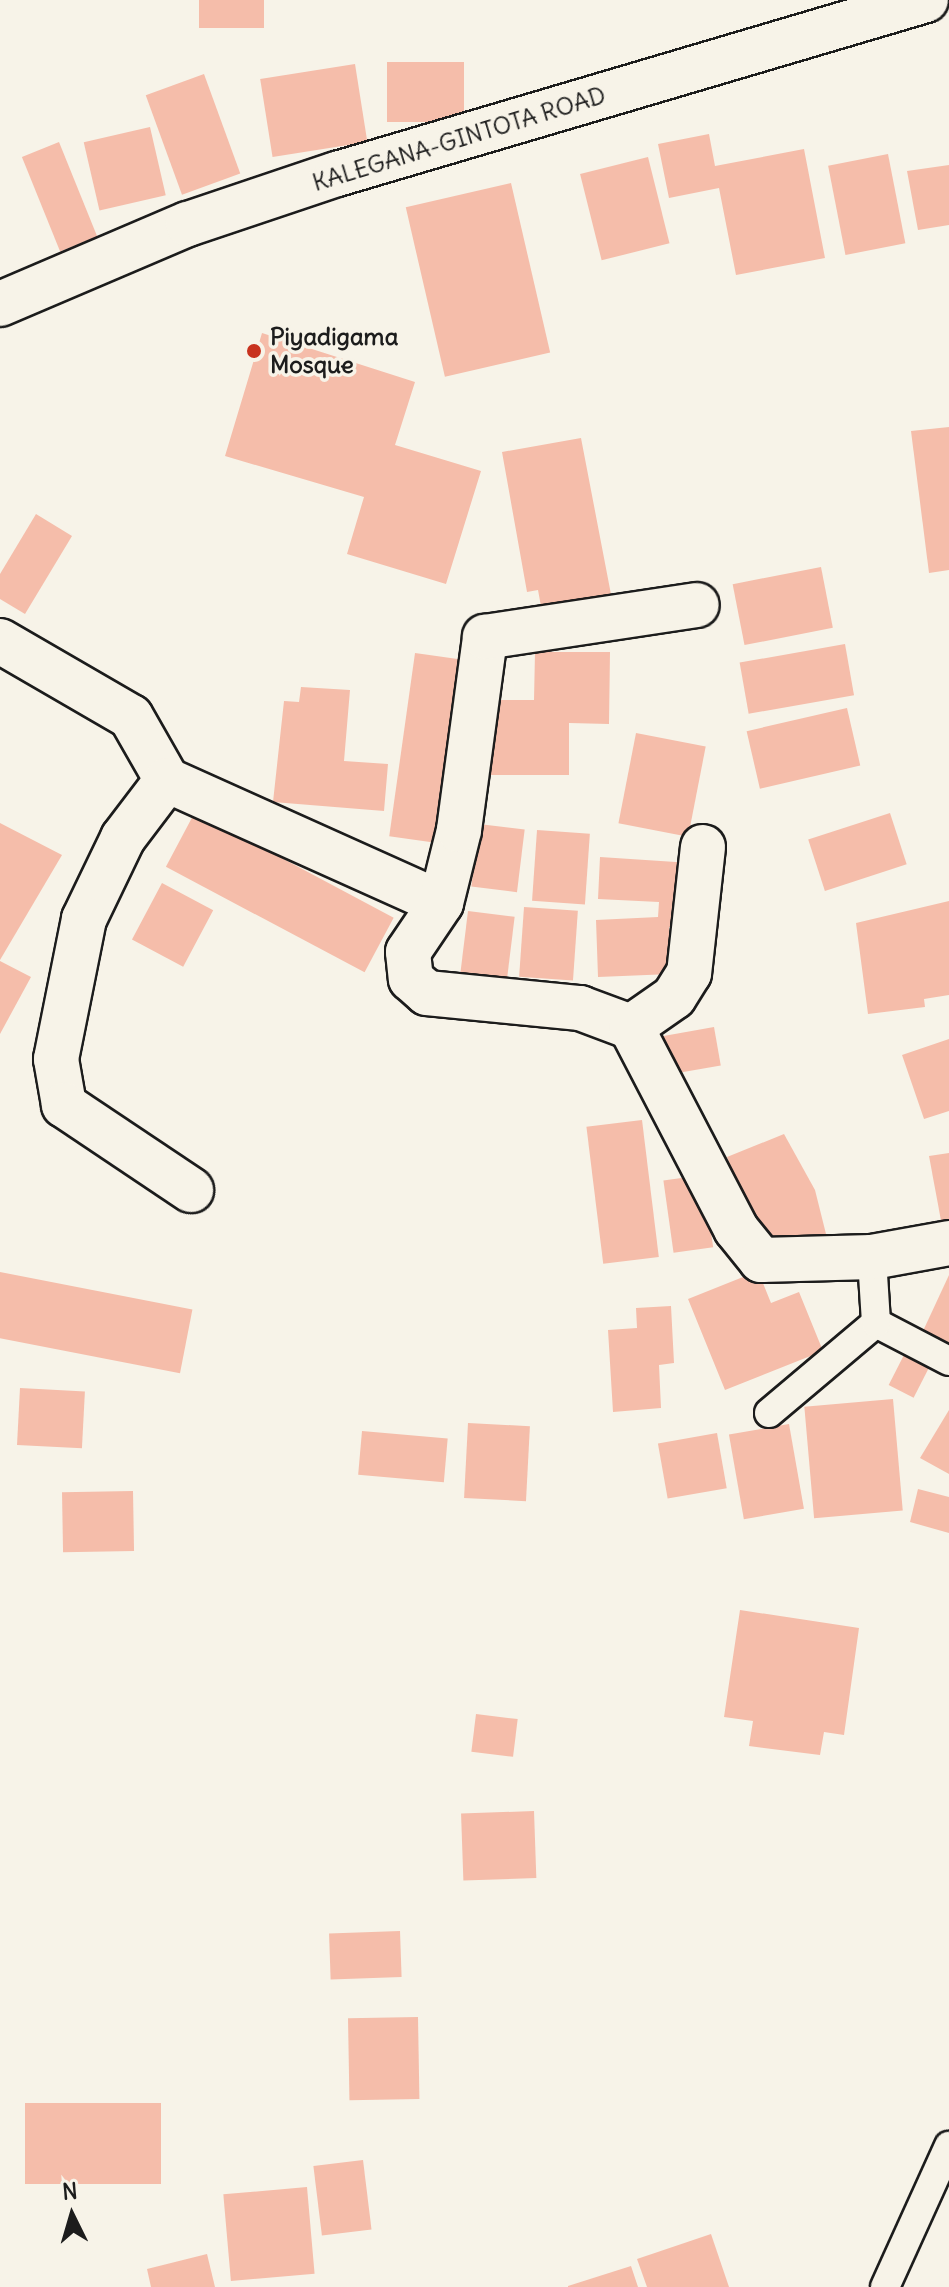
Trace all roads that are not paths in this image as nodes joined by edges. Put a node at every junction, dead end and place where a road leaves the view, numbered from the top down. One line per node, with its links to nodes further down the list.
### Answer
1 (926, 0): 2 (street, KALEGANA-GINTOTA ROAD)
2 (0, 304)
3 (697, 605): 7 (street)
4 (0, 641): 5 (street)
5 (167, 780): 7 (street); 9 (street)
6 (703, 847): 8 (street)
7 (441, 903): 8 (street)
8 (631, 1027): 11 (street)
9 (191, 1190)
10 (949, 1243): 11 (street)
11 (872, 1257): 12 (lane)
12 (876, 1323): 13 (lane); 14 (lane)
13 (949, 1361)
14 (769, 1413)
15 (949, 2146): 16 (lane)
16 (885, 2287)

